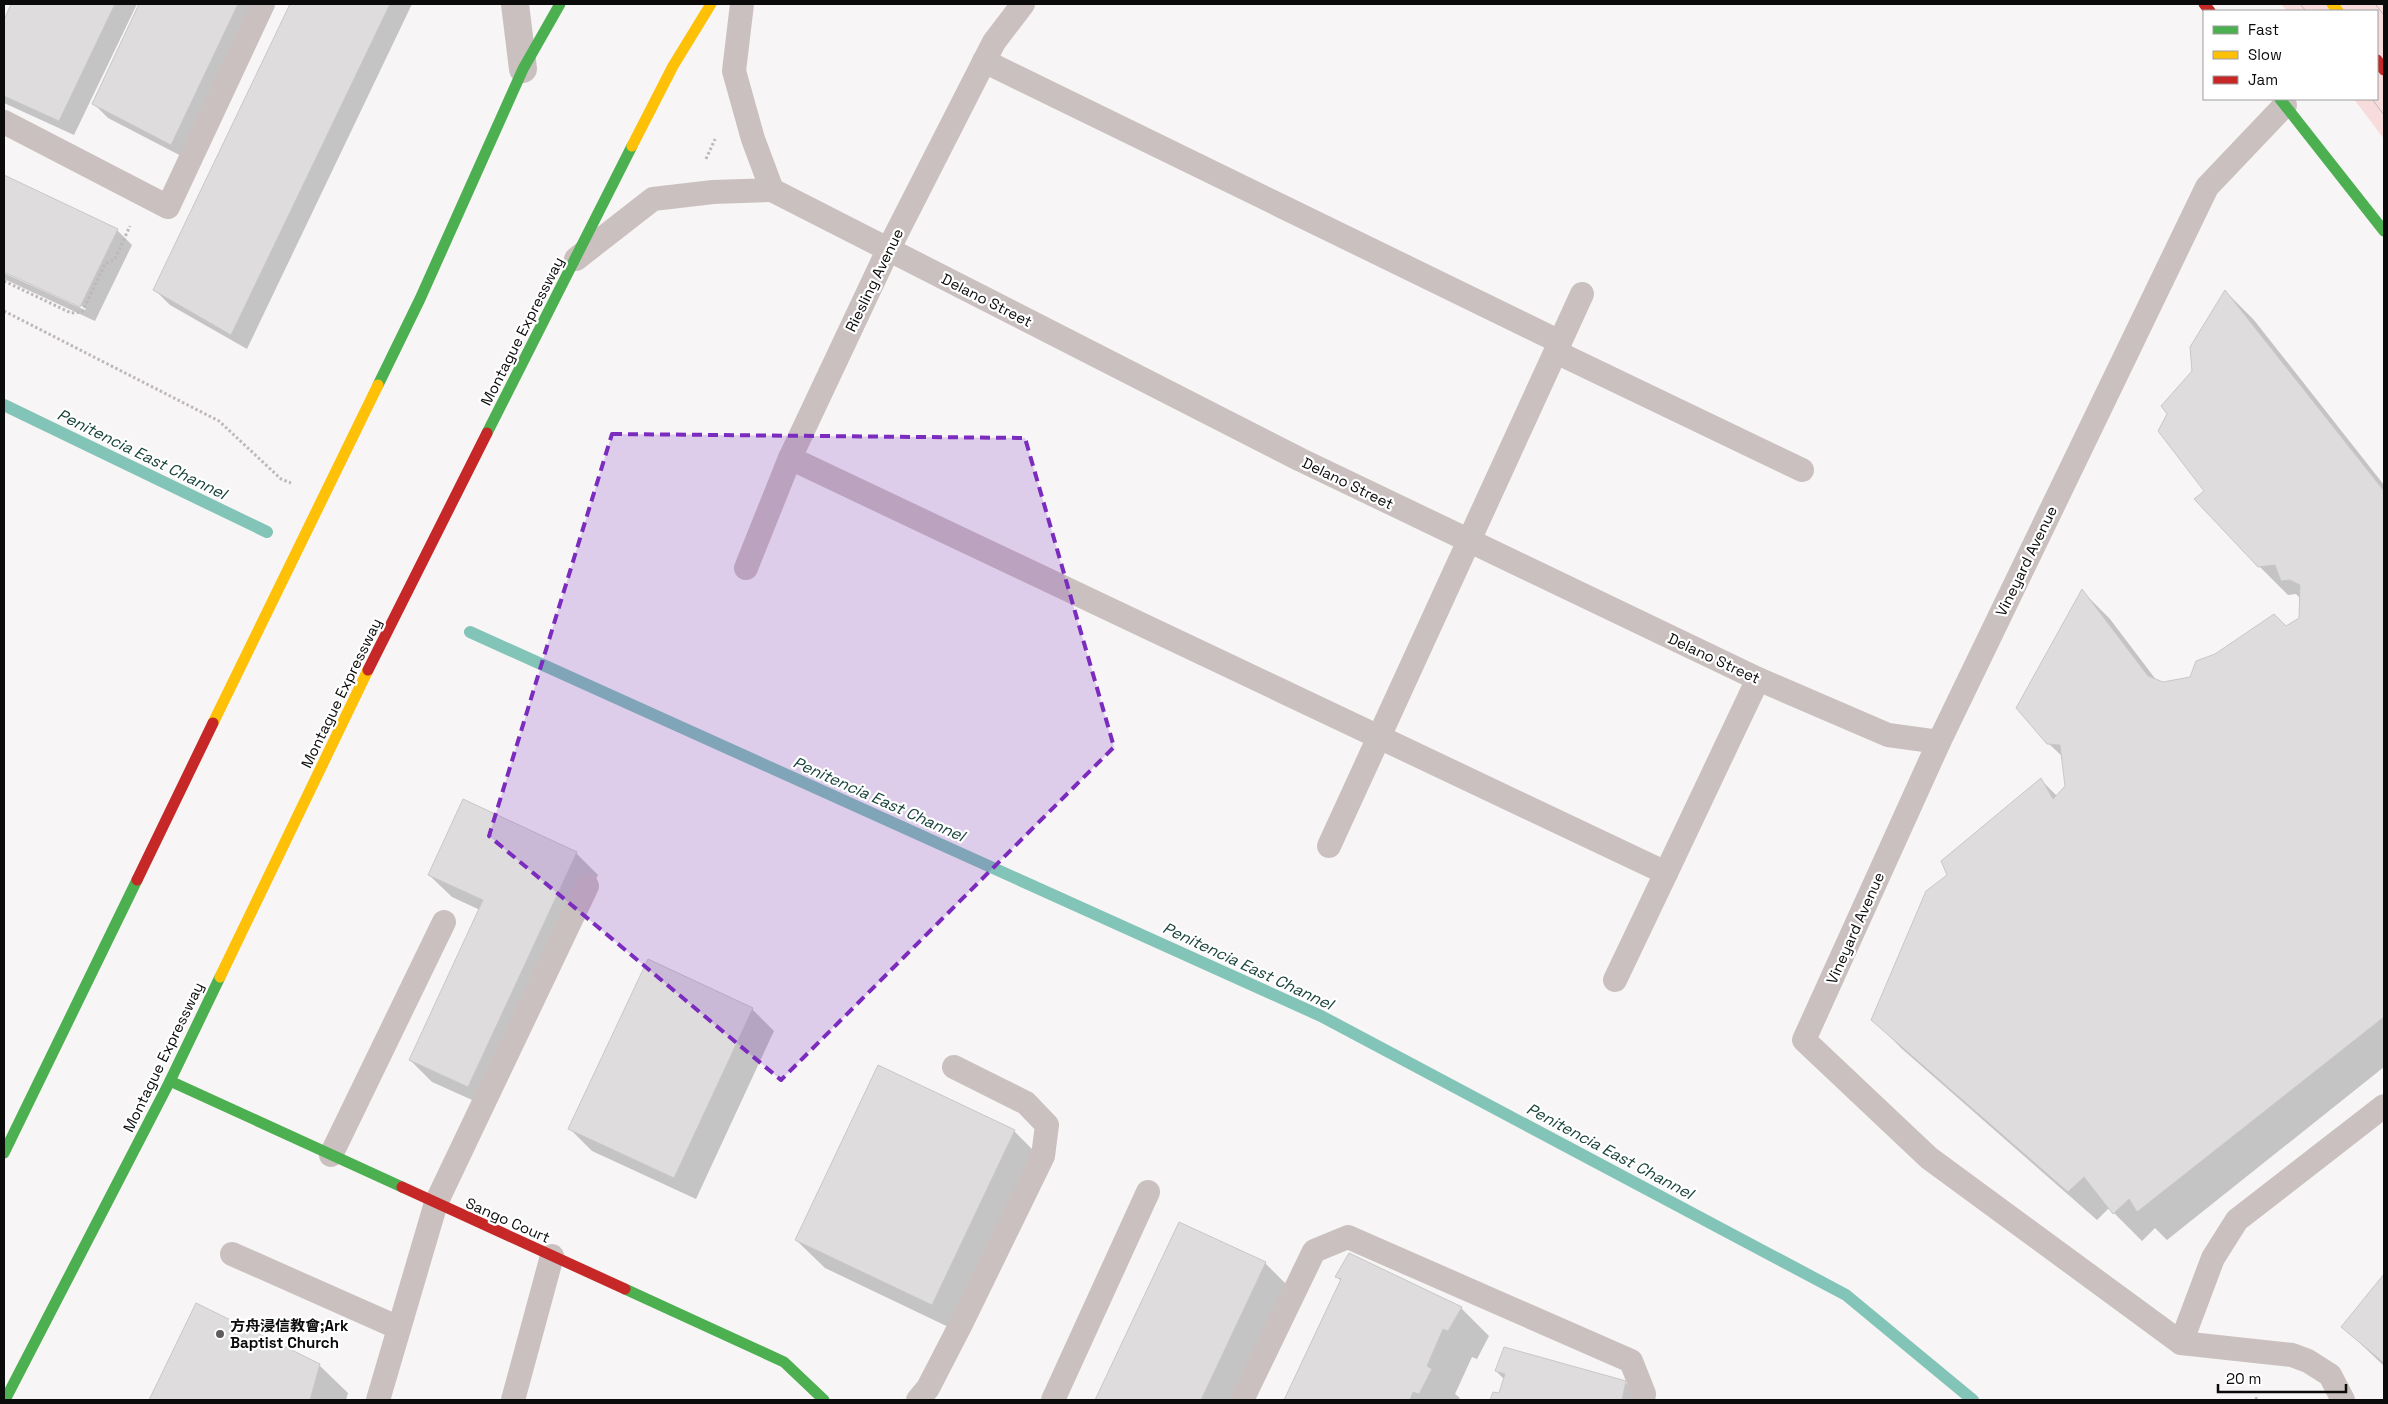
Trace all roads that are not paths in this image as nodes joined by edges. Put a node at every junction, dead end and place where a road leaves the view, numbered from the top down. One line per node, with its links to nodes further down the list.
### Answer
1 (263, 4): 10 (lane)
2 (515, 4): 8 (street)
3 (560, 4): 8 (main road)
4 (711, 4): 14 (main road, Montague Expressway)
5 (742, 4): 11 (lane)
6 (1023, 4): 7 (lane, Riesling Avenue)
7 (984, 61): 13 (lane, Riesling Avenue); 16 (lane)
8 (524, 69): 32 (main road)
9 (2282, 102): 12 (main road); 23 (lane, Vineyard Avenue)
10 (4, 122)
11 (772, 190): 13 (lane, Delano Street); 14 (lane, Delano Street)
12 (2384, 231)
13 (888, 250): 17 (lane, Riesling Avenue); 19 (lane, Delano Street)
14 (576, 259): 30 (main road, Montague Expressway)
15 (1582, 294): 16 (lane)
16 (1558, 347): 18 (lane); 19 (lane)
17 (790, 458): 20 (lane, Riesling Avenue); 22 (lane)
18 (1802, 470)
19 (1467, 542): 21 (lane, Delano Street); 22 (lane)
20 (746, 568)
21 (1758, 679): 23 (lane, Delano Street); 25 (lane)
22 (1379, 736): 24 (lane); 25 (lane)
23 (1939, 742): 39 (lane, Vineyard Avenue)
24 (1329, 846)
25 (1666, 872): 28 (lane)
26 (587, 886): 35 (lane)
27 (444, 922): 33 (lane)
28 (1615, 980)
29 (954, 1068): 44 (lane)
30 (170, 1081): 33 (main road, Sango Court); 40 (main road, Montague Expressway)
31 (2384, 1106): 39 (lane)
32 (4, 1153)
33 (332, 1155): 35 (main road, Sango Court)
34 (1148, 1192): 45 (lane)
35 (436, 1203): 37 (main road, Sango Court); 38 (lane)
36 (232, 1254): 38 (lane)
37 (552, 1256): 42 (lane); 43 (main road, Sango Court)
38 (399, 1328): 41 (lane)
39 (2181, 1343): 48 (lane)
40 (5, 1400)
41 (378, 1400)
42 (513, 1400)
43 (824, 1400)
44 (918, 1400)
45 (1053, 1400)
46 (1242, 1400): 47 (lane)
47 (1643, 1400)
48 (2342, 1400)

